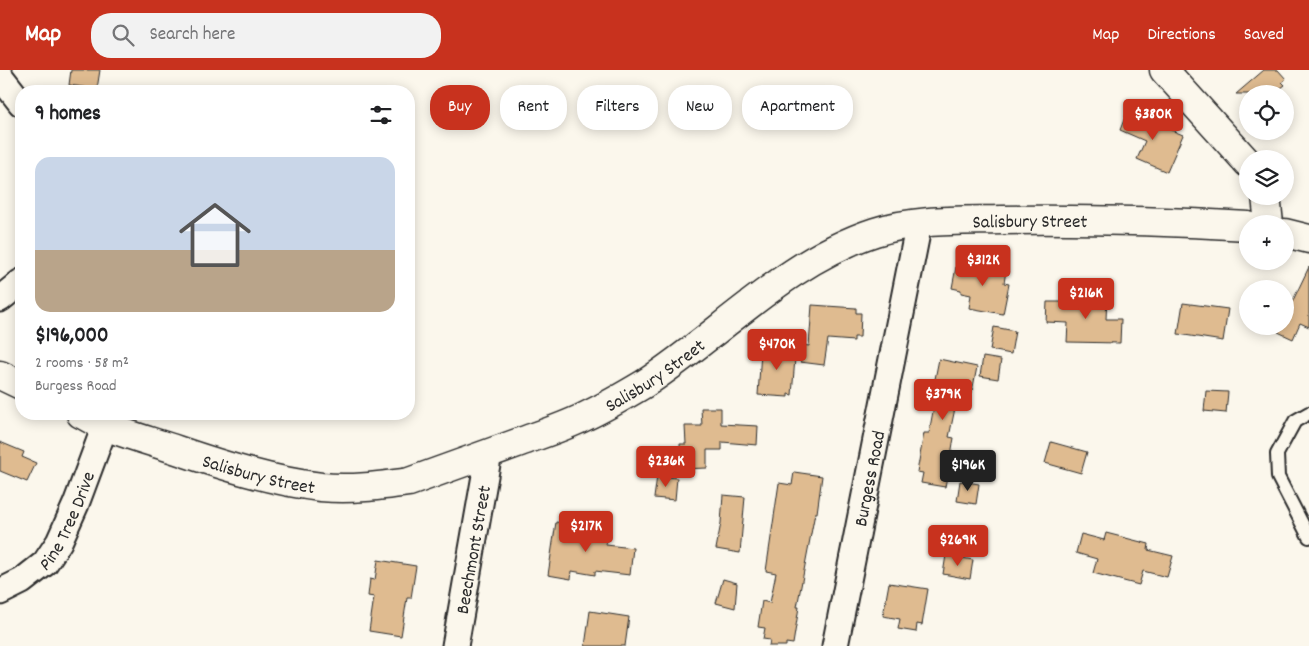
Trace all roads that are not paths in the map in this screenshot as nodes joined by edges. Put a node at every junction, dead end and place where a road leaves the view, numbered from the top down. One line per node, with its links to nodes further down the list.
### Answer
1 (1164, 70): 4 (main road)
2 (0, 76): 3 (street)
3 (15, 95)
4 (1239, 153)
5 (919, 223): 6 (main road, Salisbury Street); 16 (main road, Salisbury Street); 20 (street, Burgess Road)
6 (1239, 226)
7 (1294, 235): 8 (main road)
8 (1309, 239)
9 (15, 287): 10 (street)
10 (0, 299)
11 (0, 375): 12 (main road)
12 (15, 382)
13 (1309, 413): 17 (lane)
14 (92, 420): 15 (main road, Salisbury Street)
15 (104, 426): 16 (main road, Salisbury Street); 18 (street, Pine Tree Drive)
16 (489, 453): 19 (street, Beechmont Street)
17 (1309, 537)
18 (0, 592)
19 (455, 646)
20 (835, 646)

